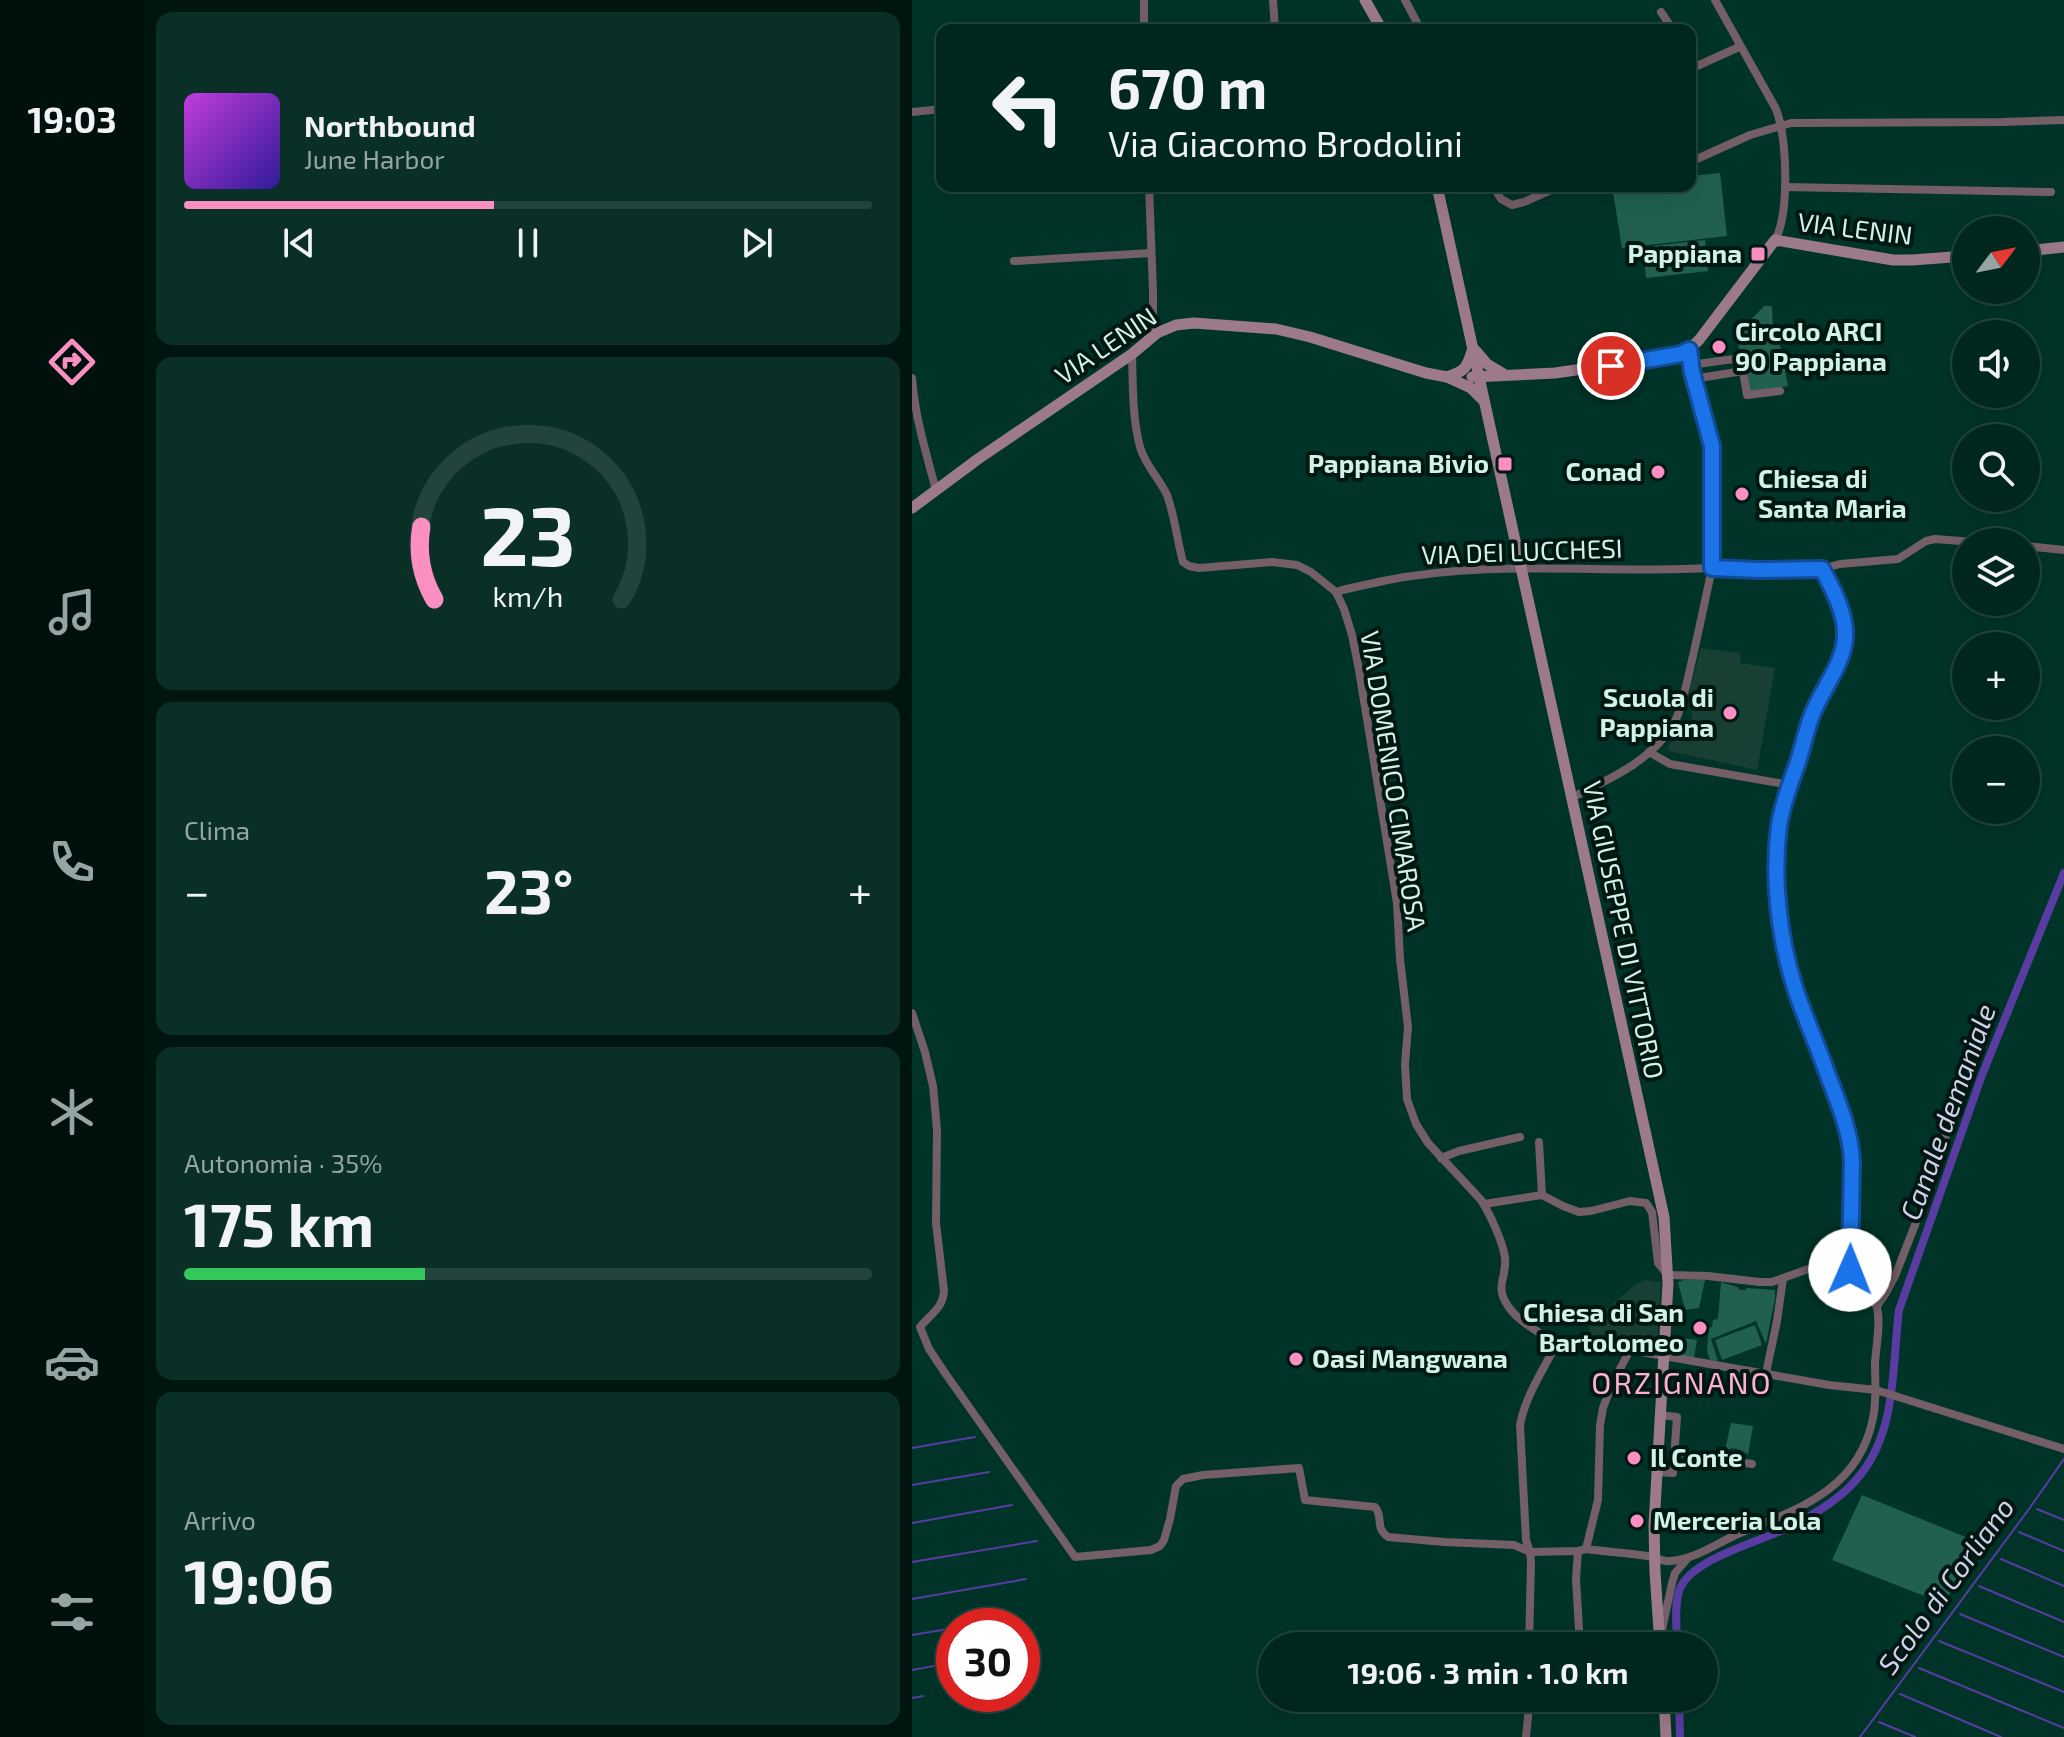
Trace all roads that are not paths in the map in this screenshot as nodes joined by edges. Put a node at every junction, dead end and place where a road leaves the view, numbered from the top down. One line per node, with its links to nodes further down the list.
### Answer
1 (1144, 0): 7 (street)
2 (1273, 0): 8 (street)
3 (1365, 0): 9 (main road)
4 (1405, 0): 10 (street)
5 (1715, 0): 12 (street)
6 (1661, 12): 11 (street)
7 (1144, 24)
8 (1275, 24)
9 (1379, 24)
10 (1418, 24)
11 (1669, 24)
12 (1739, 47): 13 (street); 17 (street)
13 (1696, 64)
14 (936, 110): 15 (street)
15 (912, 112)
16 (2064, 120): 17 (street)
17 (1782, 126): 18 (street); 19 (street)
18 (1696, 159)
19 (1785, 187): 24 (street); 25 (street)
20 (1149, 192): 28 (street)
21 (1438, 192): 32 (main road, VIA GIUSEPPE DI VITTORIO)
22 (1497, 192): 23 (street)
23 (1548, 192)
24 (2051, 192)
25 (1775, 240): 29 (main road, VIA LENIN); 33 (main road, VIA LENIN)
26 (2064, 247): 27 (main road)
27 (2040, 250)
28 (1151, 253): 30 (street); 31 (street)
29 (1952, 257)
30 (1014, 261)
31 (1153, 336): 34 (main road, VIA LENIN); 38 (main road, VIA LENIN)
32 (1473, 347): 37 (main road); 38 (main road); 39 (main road, VIA GIUSEPPE DI VITTORIO)
33 (1689, 350): 35 (street); 37 (main road, VIA LENIN)
34 (1132, 354): 44 (main road, VIA LENIN); 52 (street)
35 (1690, 365): 36 (street); 41 (street)
36 (1743, 371): 41 (street); 42 (street)
37 (1507, 375): 39 (main road, VIA LENIN); 43 (main road)
38 (1447, 377): 39 (main road, VIA LENIN); 43 (main road, VIA LENIN)
39 (1479, 377): 43 (main road, VIA GIUSEPPE DI VITTORIO)
40 (912, 378): 44 (street)
41 (1693, 379): 50 (street)
42 (1780, 391)
43 (1484, 401): 49 (main road, VIA GIUSEPPE DI VITTORIO)
44 (936, 490): 45 (main road, VIA LENIN)
45 (912, 508)
46 (1952, 540): 51 (street, VIA DEI LUCCHESI)
47 (2040, 547): 48 (street)
48 (2064, 550)
49 (1521, 568): 50 (street, VIA DEI LUCCHESI); 52 (street, VIA DEI LUCCHESI); 55 (main road, VIA GIUSEPPE DI VITTORIO)
50 (1712, 568): 51 (street, VIA DEI LUCCHESI); 53 (street)
51 (1822, 569): 54 (street)
52 (1336, 592): 60 (street, VIA DOMENICO CIMAROSA)
53 (1649, 752): 54 (street); 55 (street)
54 (1790, 785): 63 (street)
55 (1571, 798): 64 (main road, VIA GIUSEPPE DI VITTORIO)
56 (912, 1013): 78 (street)
57 (1966, 1083): 66 (street)
58 (1520, 1137): 60 (street)
59 (1539, 1142): 61 (street)
60 (1441, 1158): 62 (street, VIA DOMENICO CIMAROSA)
61 (1542, 1195): 62 (street); 64 (street)
62 (1484, 1204): 67 (street, VIA DOMENICO CIMAROSA)
63 (1850, 1270): 65 (street); 66 (street)
64 (1668, 1275): 65 (street); 69 (main road, VIA GIUSEPPE DI VITTORIO)
65 (1783, 1279): 70 (street)
66 (1877, 1306): 71 (street)
67 (1556, 1345): 68 (street); 78 (street)
68 (1630, 1350): 69 (street); 77 (street)
69 (1664, 1354): 70 (street); 72 (main road, VIA GIUSEPPE DI VITTORIO)
70 (1766, 1373): 71 (street)
71 (1881, 1392): 73 (street); 79 (street)
72 (1660, 1415): 74 (street); 76 (main road, VIA GIUSEPPE DI VITTORIO)
73 (2064, 1449)
74 (1675, 1452): 75 (street); 76 (street)
75 (1752, 1464)
76 (1657, 1472): 80 (main road, VIA GIUSEPPE DI VITTORIO)
77 (1582, 1550): 78 (street); 80 (street); 84 (street)
78 (1530, 1552): 83 (street)
79 (1689, 1557): 80 (street); 82 (street)
80 (1655, 1558): 81 (main road, VIA GIUSEPPE DI VITTORIO)
81 (1655, 1572): 82 (street); 85 (main road, VIA GIUSEPPE DI VITTORIO)
82 (1675, 1573): 86 (street)
83 (1529, 1632)
84 (1579, 1632)
85 (1659, 1632)
86 (1662, 1632)
87 (1529, 1712): 89 (street)
88 (1665, 1712): 90 (main road)
89 (1526, 1737)
90 (1666, 1737)

